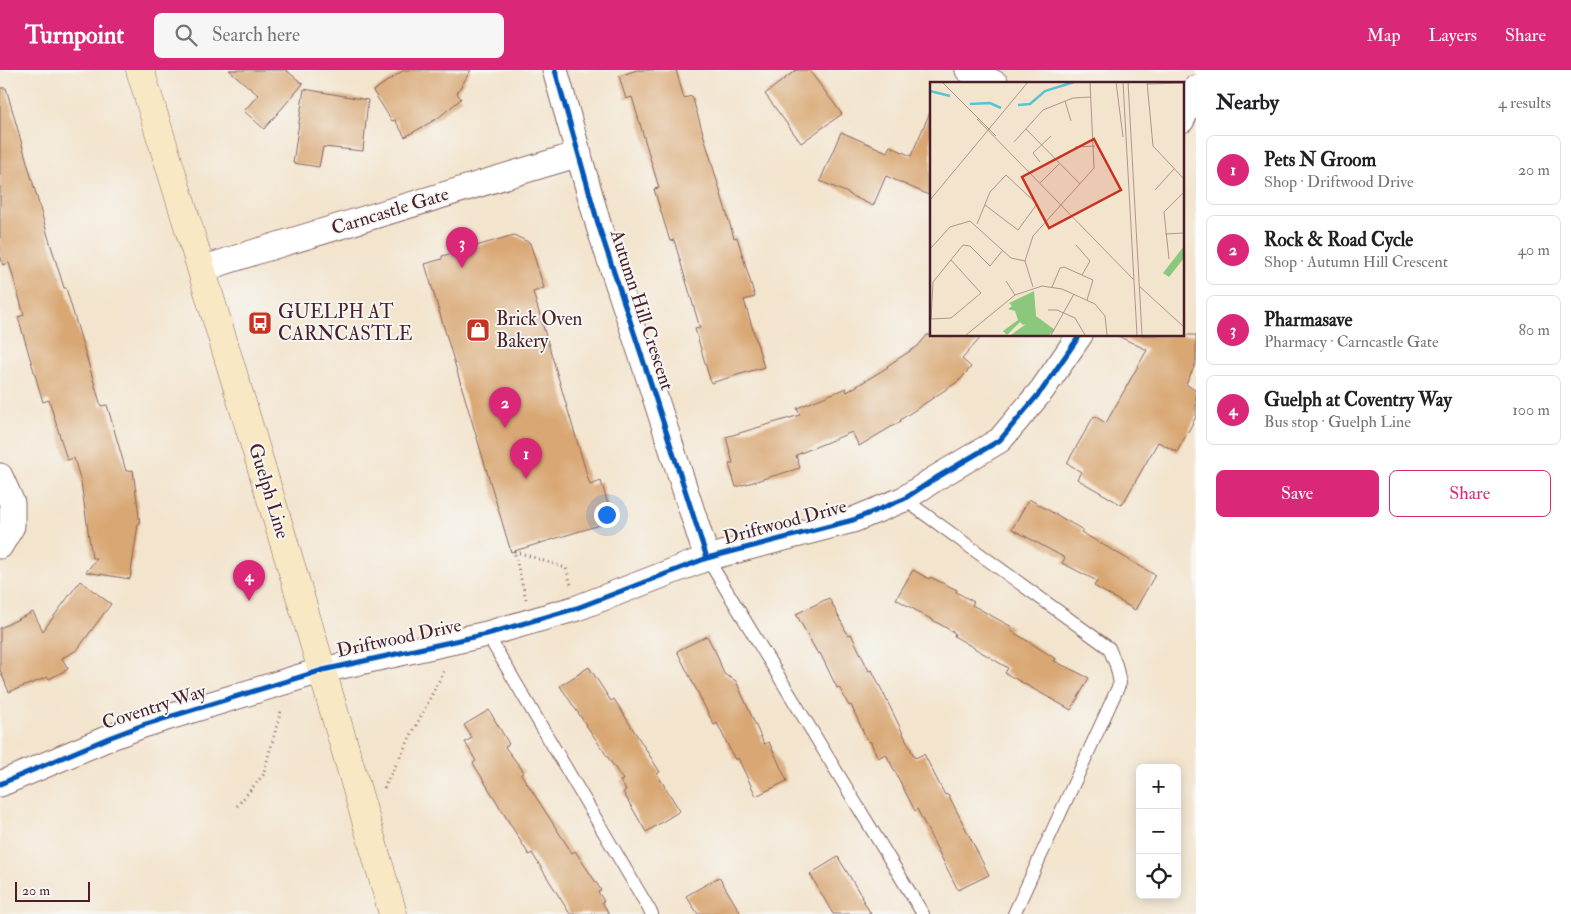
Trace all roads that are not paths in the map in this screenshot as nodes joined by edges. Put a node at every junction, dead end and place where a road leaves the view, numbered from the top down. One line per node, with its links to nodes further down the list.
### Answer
1 (140, 70): 8 (main road, Guelph Line)
2 (555, 70): 7 (street, Autumn Hill Crescent)
3 (968, 70): 4 (street)
4 (992, 82)
5 (1196, 88): 6 (street)
6 (1184, 115)
7 (579, 154): 8 (street, Carncastle Gate); 13 (street, Autumn Hill Crescent)
8 (202, 269): 15 (main road, Guelph Line)
9 (1079, 336): 11 (street, Driftwood Drive)
10 (0, 476): 12 (street)
11 (904, 499): 13 (street, Driftwood Drive); 20 (lane)
12 (0, 546)
13 (707, 558): 14 (street, Driftwood Drive); 19 (lane)
14 (488, 634): 15 (street, Driftwood Drive); 18 (lane)
15 (323, 670): 16 (street, Coventry Way); 17 (main road, Guelph Line)
16 (0, 784)
17 (393, 914)
18 (652, 914)
19 (923, 914)
20 (1014, 914)

